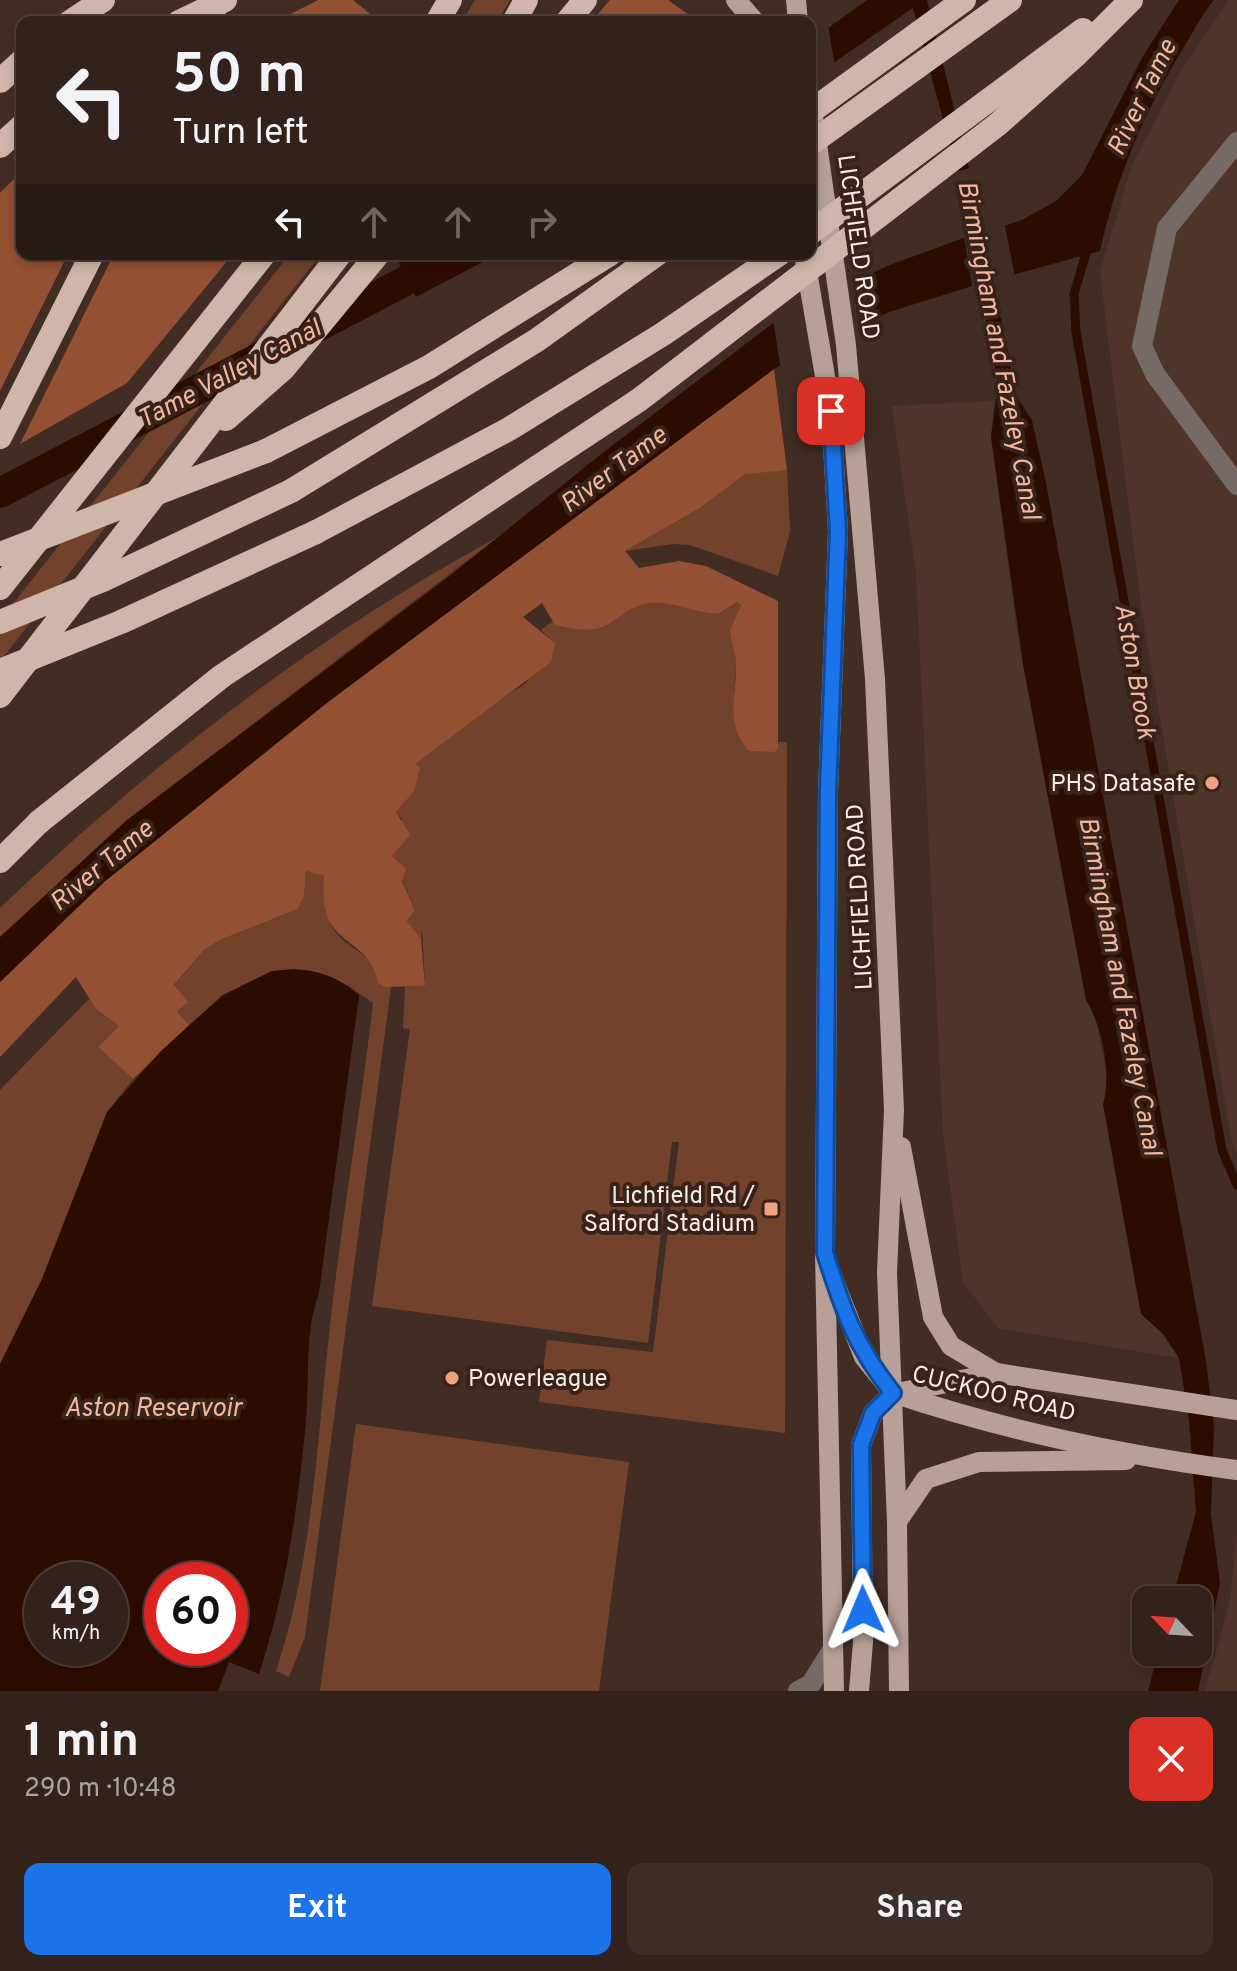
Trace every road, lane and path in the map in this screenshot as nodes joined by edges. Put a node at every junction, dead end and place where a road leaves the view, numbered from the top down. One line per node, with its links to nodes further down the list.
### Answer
1 (103, 0): 8 (highway)
2 (222, 0): 9 (highway)
3 (736, 0): 10 (main road)
4 (964, 0): 13 (highway, bridge)
5 (1010, 0): 15 (highway, bridge)
6 (1123, 0): 19 (highway, bridge)
7 (1131, 0): 36 (highway, bridge)
8 (79, 16)
9 (191, 16)
10 (750, 16)
11 (16, 66): 12 (highway)
12 (0, 81)
13 (816, 100)
14 (16, 131): 18 (highway)
15 (816, 140)
16 (816, 142): 39 (main road, LICHFIELD ROAD)
17 (1237, 142): 30 (lane)
18 (0, 146)
19 (816, 229)
20 (89, 260): 28 (highway)
21 (259, 260): 32 (highway)
22 (336, 260): 29 (highway)
23 (373, 260): 29 (highway)
24 (600, 260): 31 (highway, bridge)
25 (649, 260): 33 (highway, bridge)
26 (770, 260): 34 (highway, bridge)
27 (805, 260): 40 (main road, LICHFIELD ROAD)
28 (0, 437)
29 (197, 445): 35 (highway, bridge)
30 (1237, 485)
31 (0, 554)
32 (0, 588)
33 (0, 622)
34 (0, 671)
35 (0, 696)
36 (39, 822): 37 (highway); 38 (highway)
37 (0, 851)
38 (0, 861)
39 (894, 1110): 41 (main road); 42 (main road, LICHFIELD ROAD)
40 (825, 1253): 42 (main road); 47 (main road, LICHFIELD ROAD)
41 (996, 1373): 42 (main road, CUCKOO ROAD); 43 (main road, CUCKOO ROAD)
42 (893, 1393): 44 (main road, CUCKOO ROAD); 46 (main road, LICHFIELD ROAD); 50 (main road)
43 (1237, 1410)
44 (1162, 1460): 45 (main road, CUCKOO ROAD); 46 (main road)
45 (1237, 1470)
46 (897, 1523): 51 (main road, LICHFIELD ROAD)
47 (832, 1650): 48 (lane); 49 (main road, LICHFIELD ROAD)
48 (798, 1691)
49 (834, 1691)
50 (859, 1691)
51 (899, 1691)

